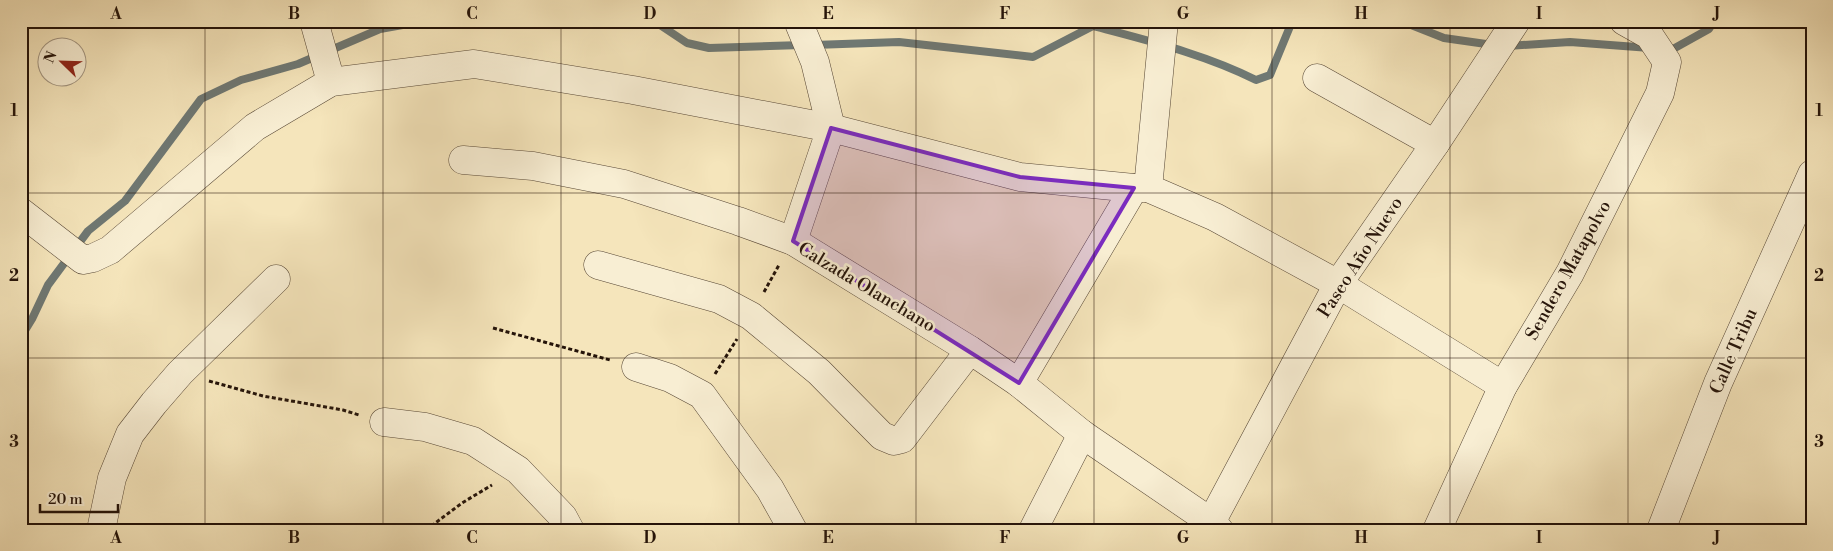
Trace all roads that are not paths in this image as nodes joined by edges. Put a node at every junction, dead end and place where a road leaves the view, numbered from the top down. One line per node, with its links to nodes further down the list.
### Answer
1 (1624, 21): 20 (street, Sendero Matapolvo)
2 (1164, 22): 11 (street)
3 (799, 23): 7 (street)
4 (1515, 24): 8 (street, Paseo Año Nuevo)
5 (323, 54): 7 (street); 12 (street)
6 (1317, 78): 8 (street)
7 (831, 128): 11 (street); 13 (street)
8 (1436, 144): 16 (street, Paseo Año Nuevo)
9 (463, 160): 13 (street, Calzada Olanchano)
10 (1812, 174): 29 (street, Calle Tribu)
11 (1141, 188): 16 (street); 19 (street)
12 (21, 212)
13 (793, 241): 17 (street, Calzada Olanchano)
14 (598, 265): 17 (street)
15 (276, 279): 24 (street)
16 (1338, 284): 20 (street); 23 (street, Paseo Año Nuevo)
17 (970, 350): 19 (street, Calzada Olanchano)
18 (636, 367): 26 (street)
19 (1019, 383): 22 (street, Calzada Olanchano)
20 (1503, 386): 28 (street, Sendero Matapolvo)
21 (384, 422): 25 (street)
22 (1082, 434): 23 (street, Calzada Olanchano); 27 (street)
23 (1212, 527)
24 (101, 530)
25 (570, 530)
26 (794, 530)
27 (1033, 530)
28 (1437, 530)
29 (1661, 530)

